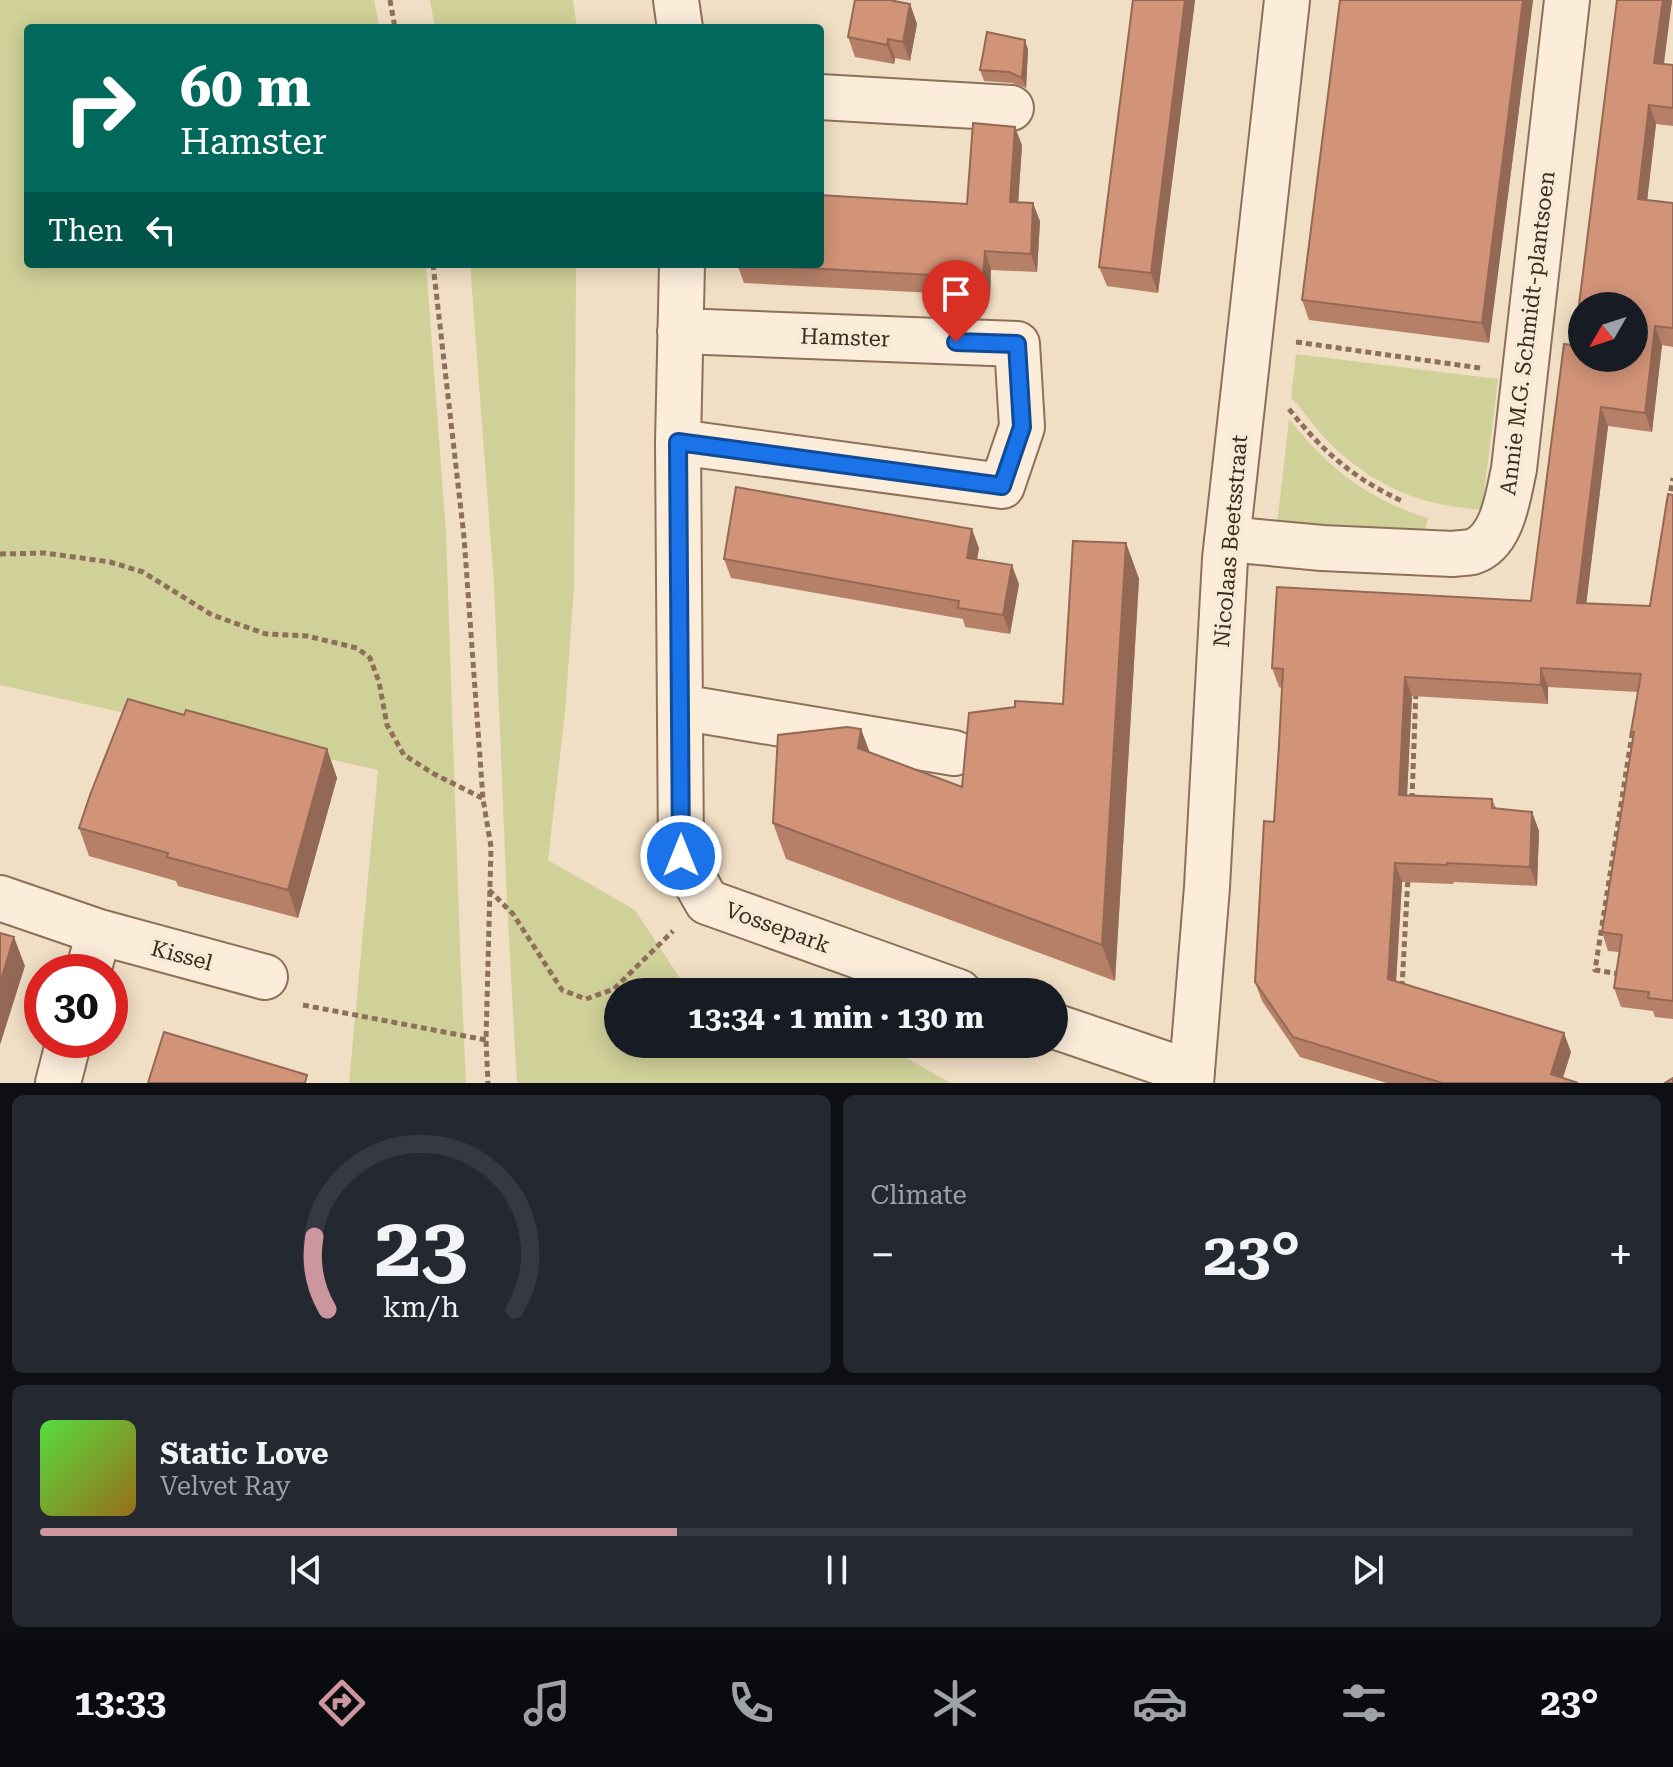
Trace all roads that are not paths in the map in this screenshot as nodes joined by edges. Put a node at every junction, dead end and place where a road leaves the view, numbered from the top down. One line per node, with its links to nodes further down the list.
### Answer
1 (676, 0): 4 (street)
2 (1287, 0): 10 (street, Nicolaas Beetsstraat)
3 (1567, 0): 10 (street, Annie M.G. Schmidt-plantsoen)
4 (679, 24)
5 (824, 97): 6 (street)
6 (1011, 108)
7 (682, 268): 8 (street, Vossepark)
8 (680, 331): 9 (street, Vossepark); 9 (street, Hamster)
9 (678, 442): 11 (street, Vossepark)
10 (1227, 539): 19 (street, Nicolaas Beetsstraat)
11 (680, 707): 12 (street); 16 (street, Vossepark)
12 (954, 753)
13 (0, 898): 14 (street, Kissel)
14 (93, 952): 15 (street, Kissel)
15 (265, 977)
16 (920, 978)
17 (1068, 1031): 19 (street)
18 (64, 1058): 20 (street)
19 (1191, 1078)
20 (58, 1083)

